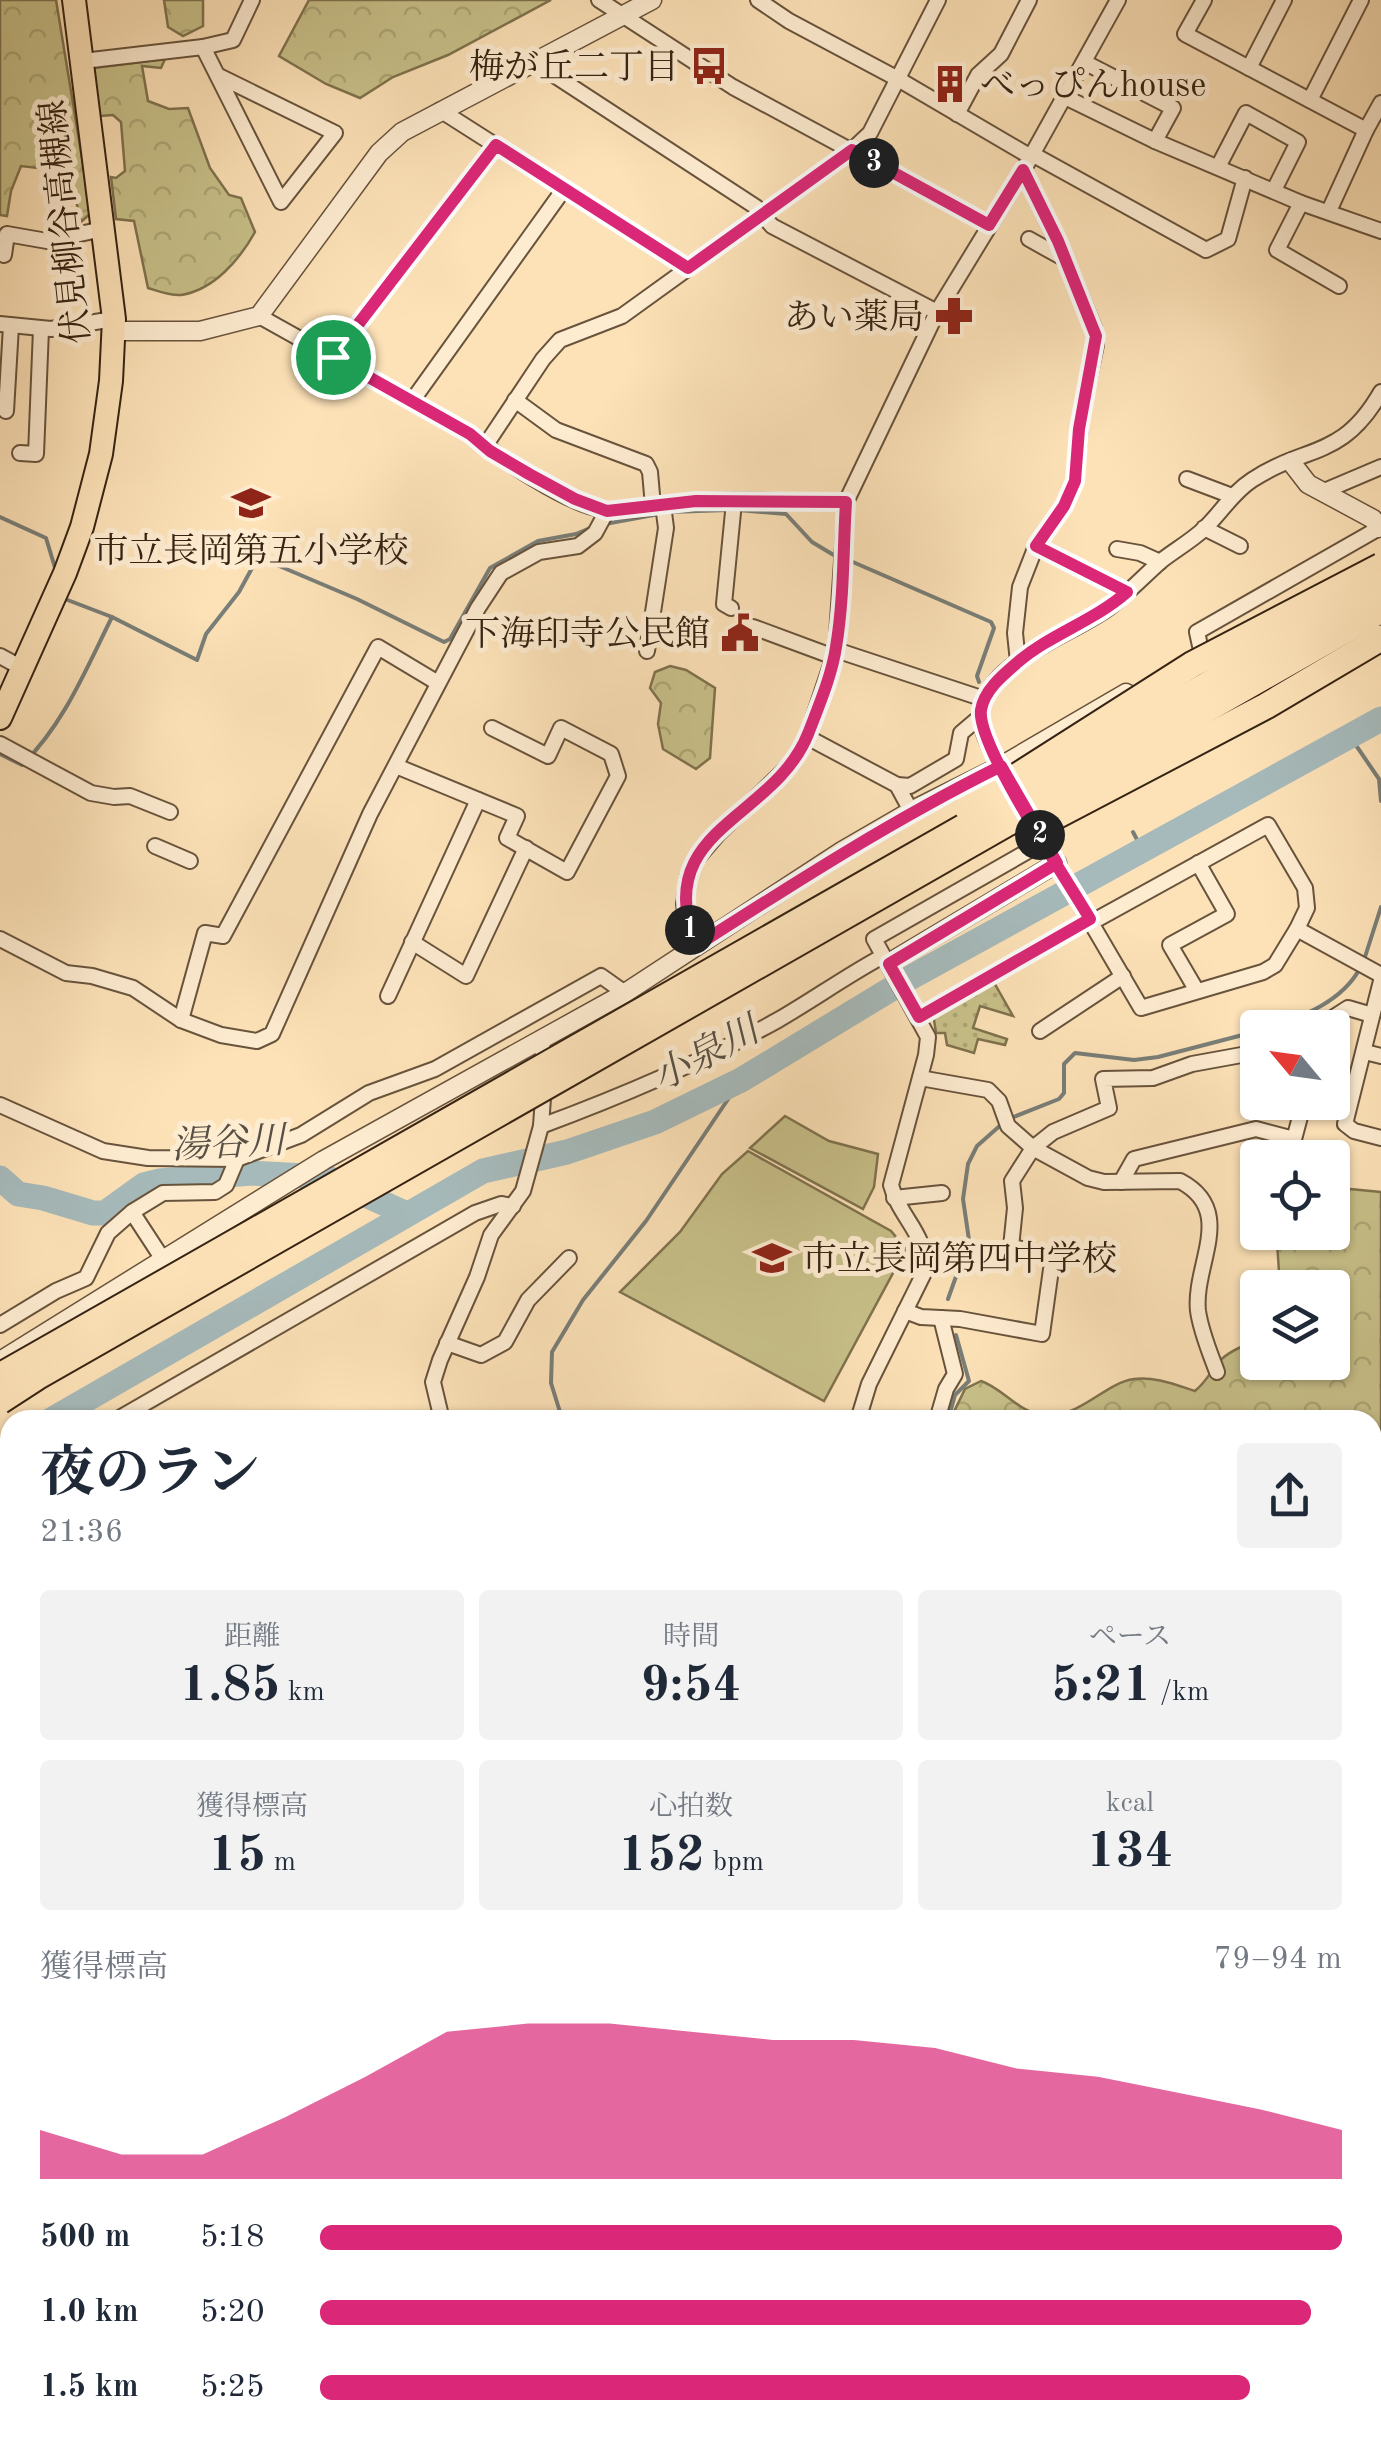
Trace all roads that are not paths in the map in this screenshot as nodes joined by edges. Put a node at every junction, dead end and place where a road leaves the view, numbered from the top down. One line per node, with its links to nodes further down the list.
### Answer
1 (74, 0): 14 (main road, 伏見柳谷高槻線)
2 (252, 0): 13 (street)
3 (598, 0): 12 (street)
4 (652, 0): 12 (street)
5 (758, 0): 19 (street)
6 (1029, 0): 24 (street)
7 (1118, 0): 16 (street)
8 (1204, 0): 17 (street)
9 (1284, 0): 17 (street)
10 (1362, 0): 21 (street)
11 (935, 1): 19 (street)
12 (623, 16): 15 (street); 28 (street)
13 (203, 47): 14 (street); 18 (street)
14 (83, 61): 38 (main road, 伏見柳谷高槻線)
15 (534, 62): 23 (street); 36 (street)
16 (1084, 62): 20 (street); 26 (street)
17 (1249, 68): 21 (street)
18 (218, 75): 18 (street)
19 (898, 79): 24 (street); 28 (street)
20 (1065, 97): 26 (street); 29 (street)
21 (1310, 100): 25 (street)
22 (1381, 104): 25 (street)
23 (440, 110): 27 (street); 46 (street)
24 (957, 114): 29 (street)
25 (1366, 130): 35 (street)
26 (1155, 141): 30 (street)
27 (496, 145): 32 (street); 50 (street)
28 (852, 150): 36 (street); 37 (street)
29 (1029, 160): 31 (street); 37 (street); 42 (street)
30 (1218, 167): 31 (street); 33 (street)
31 (1245, 178): 33 (street)
32 (564, 189): 43 (street); 53 (street)
33 (1274, 190): 34 (street)
34 (1301, 204): 35 (street); 44 (street)
35 (1329, 212): 39 (street)
36 (763, 215): 43 (street); 45 (street)
37 (989, 225): 45 (street)
38 (103, 229): 41 (street); 47 (main road, 伏見柳谷高槻線)
39 (1381, 231)
40 (1029, 239): 42 (street)
41 (4, 256)
42 (1066, 260): 68 (street)
43 (688, 268): 52 (street)
44 (1339, 286)
45 (937, 312): 63 (street)
46 (259, 316): 47 (street); 50 (street)
47 (114, 325): 49 (street); 85 (main road, 伏見柳谷高槻線)
48 (6, 326): 49 (street); 54 (street)
49 (41, 329): 56 (street)
50 (333, 357): 53 (street)
51 (1381, 392): 57 (street)
52 (516, 400): 55 (street); 64 (street)
53 (412, 401): 55 (street)
54 (6, 411)
55 (485, 446): 65 (street)
56 (20, 453)
57 (1291, 462): 60 (street); 61 (street)
58 (1381, 467): 60 (street)
59 (1187, 480): 61 (street)
60 (1322, 492): 67 (street)
61 (1232, 496): 66 (street)
62 (734, 502): 63 (street); 64 (street); 76 (street)
63 (846, 502): 81 (street)
64 (658, 506): 65 (street); 80 (street)
65 (607, 511): 86 (street)
66 (1204, 528): 69 (street); 71 (street)
67 (1380, 528): 82 (street)
68 (1036, 546): 75 (street); 84 (street)
69 (1240, 546)
70 (1117, 549): 71 (street)
71 (1160, 562): 75 (street)
72 (1381, 566): 107 (highway, bridge)
73 (1381, 578): 82 (street)
74 (1381, 587): 107 (highway, bridge)
75 (1127, 592): 84 (street)
76 (731, 608)
77 (1381, 610): 102 (highway, bridge)
78 (754, 627): 81 (street)
79 (1381, 638): 102 (highway, bridge)
80 (647, 651)
81 (835, 653): 87 (street); 91 (street)
82 (1202, 655): 94 (street)
83 (0, 656): 85 (street)
84 (1018, 662): 87 (street)
85 (22, 668): 89 (main road, 伏見柳谷高槻線)
86 (438, 683): 93 (street); 121 (street)
87 (984, 698): 88 (street)
88 (980, 716): 94 (street); 95 (street)
89 (0, 718)
90 (492, 728): 101 (street)
91 (807, 737): 95 (street); 111 (street)
92 (0, 744): 98 (street)
93 (396, 766): 96 (street); 121 (street)
94 (1001, 766): 97 (street); 99 (street)
95 (897, 786): 97 (street)
96 (478, 800): 101 (street); 110 (street)
97 (912, 811): 111 (street)
98 (170, 812)
99 (1044, 842): 105 (street); 112 (street)
100 (155, 846): 103 (street)
101 (526, 848): 110 (street)
102 (942, 860): 149 (highway, bridge)
103 (190, 862)
104 (1198, 863): 106 (street); 108 (street); 115 (street)
105 (1059, 867): 106 (street); 112 (street)
106 (1090, 918): 114 (street); 119 (street)
107 (792, 924): 148 (highway, bridge)
108 (1297, 930): 113 (street); 115 (street)
109 (0, 939): 121 (street)
110 (412, 942): 117 (street)
111 (696, 946): 116 (street)
112 (886, 964): 119 (street); 130 (street)
113 (1377, 975): 120 (street)
114 (1123, 976): 115 (street); 122 (street)
115 (1196, 992)
116 (625, 993): 123 (street); 134 (street)
117 (388, 996)
118 (1345, 1010): 120 (street)
119 (917, 1014): 127 (street)
120 (1372, 1015): 124 (street)
121 (181, 1020)
122 (1040, 1031)
123 (542, 1040): 130 (street); 141 (street)
124 (1364, 1052): 126 (street); 131 (street)
125 (1240, 1055): 133 (street)
126 (1381, 1056)
127 (920, 1078): 133 (street); 137 (street)
128 (0, 1105): 134 (street)
129 (1299, 1120): 132 (street)
130 (539, 1130): 138 (street)
131 (1381, 1138)
132 (1294, 1140): 135 (street)
133 (1032, 1148): 135 (street); 143 (street)
134 (231, 1172): 139 (street)
135 (1121, 1182): 147 (street)
136 (942, 1193): 137 (street)
137 (894, 1198): 142 (street)
138 (513, 1206): 145 (street); 150 (street)
139 (132, 1212): 141 (street); 144 (street)
140 (568, 1258): 145 (street)
141 (164, 1261): 146 (street)
142 (905, 1311): 143 (street); 152 (street)
143 (949, 1319): 153 (street)
144 (0, 1325)
145 (447, 1342): 151 (street)
146 (0, 1361)
147 (1217, 1372)
148 (0, 1376)
149 (0, 1402)
150 (133, 1410)
151 (440, 1410)
152 (861, 1410)
153 (939, 1410)

